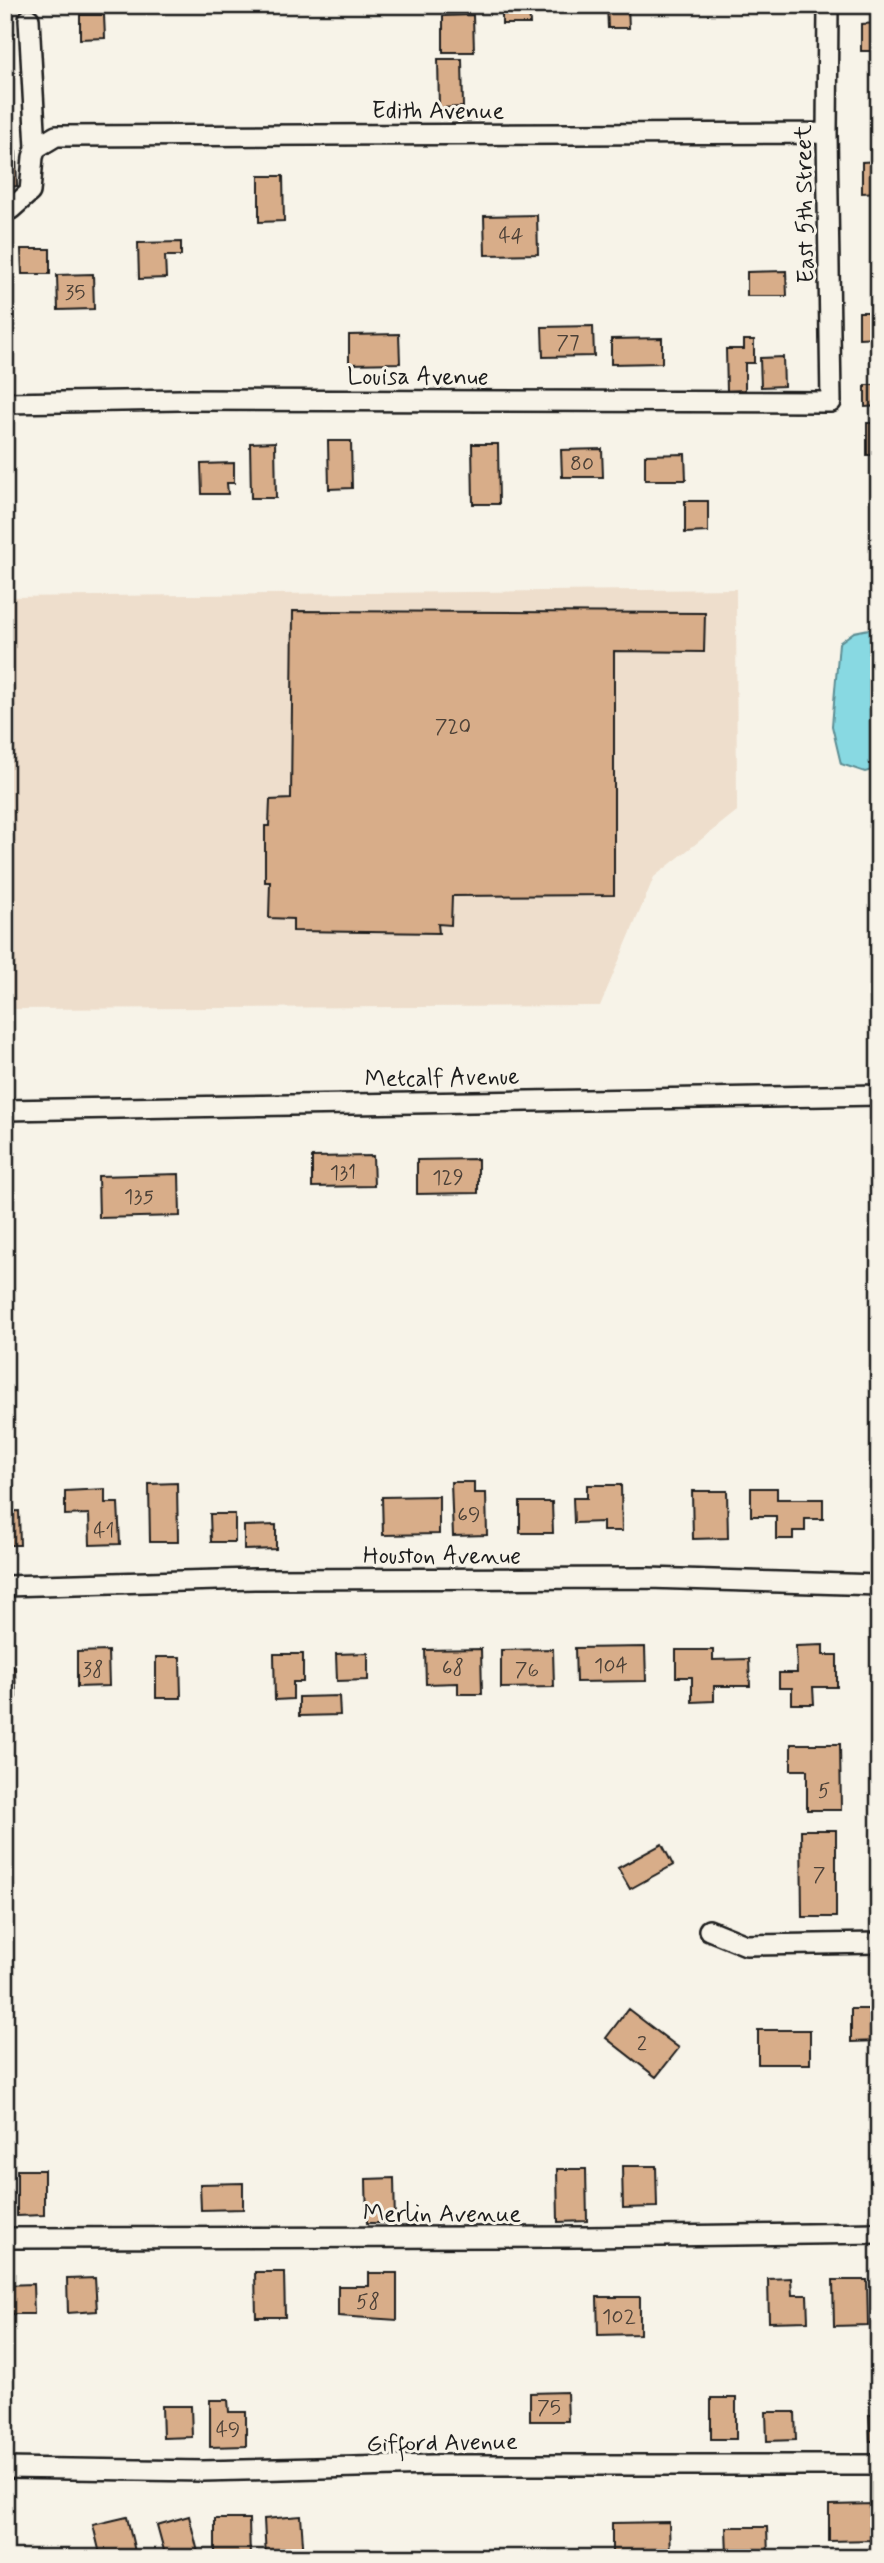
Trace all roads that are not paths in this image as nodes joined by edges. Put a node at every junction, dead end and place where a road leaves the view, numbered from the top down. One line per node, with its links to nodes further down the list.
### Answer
1 (828, 5): 3 (street, East 5th Street)
2 (29, 19): 4 (street)
3 (827, 133): 4 (street, Edith Avenue); 6 (street, East 5th Street)
4 (43, 143): 5 (street)
5 (5, 210)
6 (831, 402): 7 (street, Louisa Avenue)
7 (5, 403)
8 (879, 1095): 9 (street, Metcalf Avenue)
9 (5, 1110)
10 (879, 1585): 11 (street, Houston Avenue)
11 (5, 1586)
12 (709, 1930): 13 (street)
13 (879, 1943)
14 (879, 2233): 15 (street, Merlin Avenue)
15 (5, 2238)
16 (879, 2465): 17 (street, Gifford Avenue)
17 (5, 2468)

